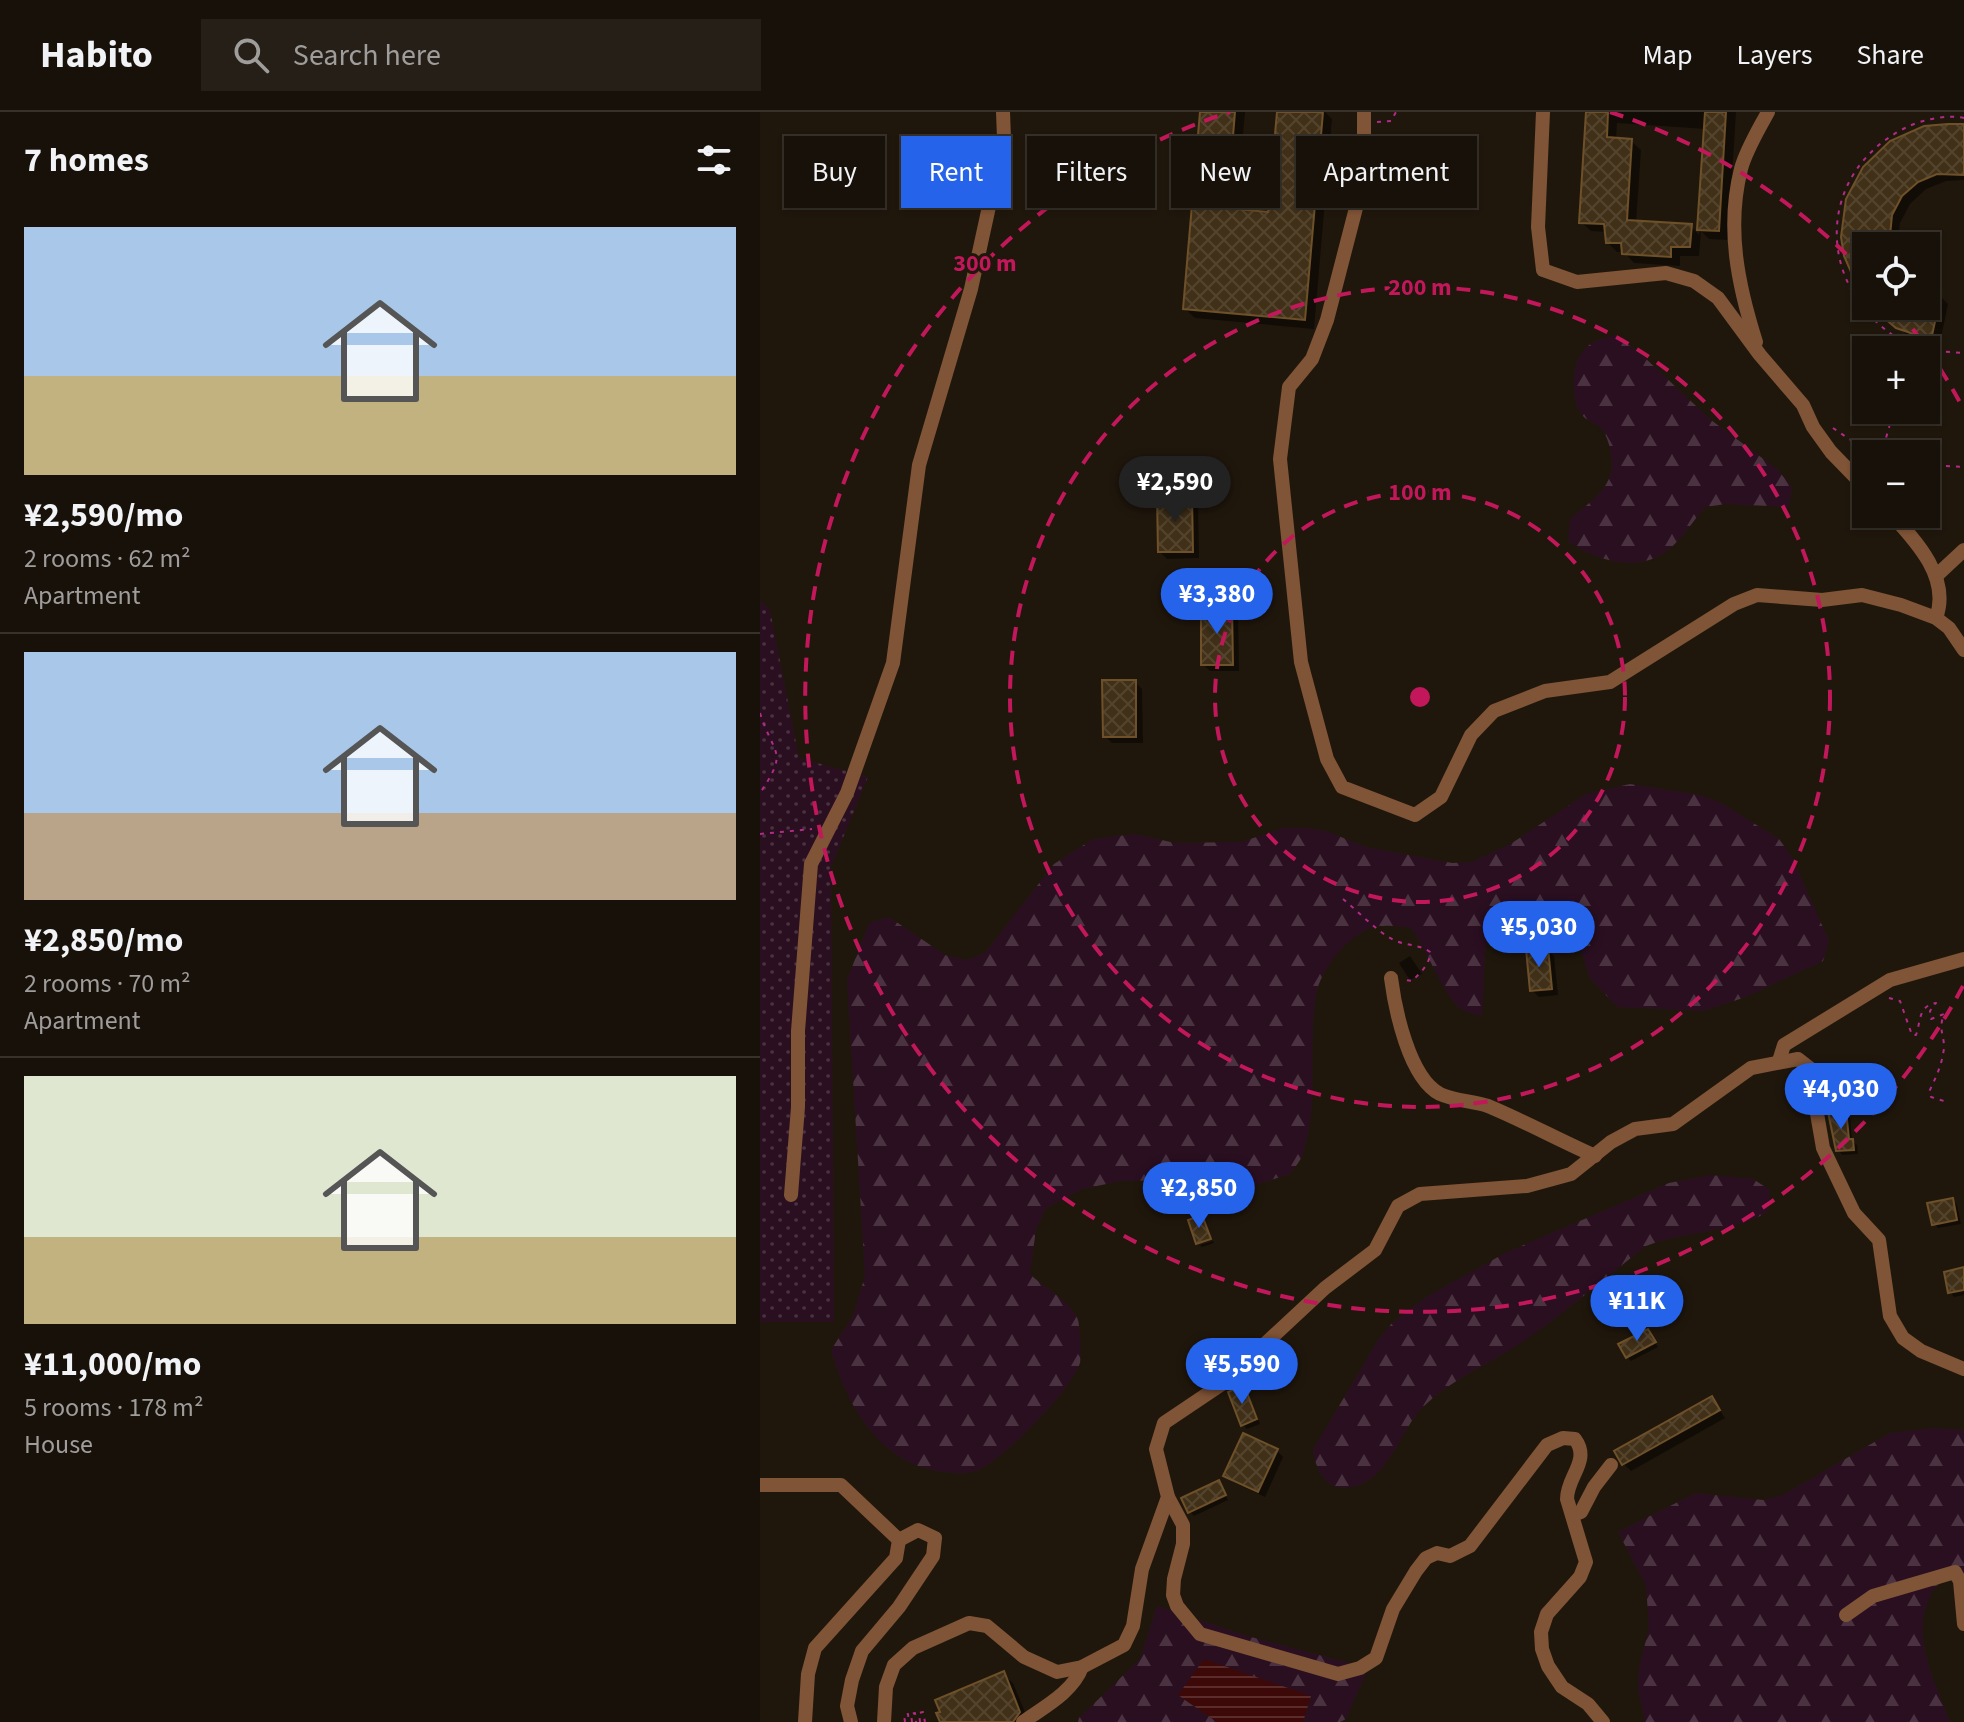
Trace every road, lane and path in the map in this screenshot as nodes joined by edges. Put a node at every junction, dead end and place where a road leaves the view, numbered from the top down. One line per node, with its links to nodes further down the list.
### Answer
1 (1003, 112): 23 (street)
2 (1396, 112): 5 (path)
3 (1543, 112): 10 (street)
4 (1768, 112): 10 (street)
5 (1364, 117): 19 (street)
6 (1964, 118): 7 (path)
7 (1894, 336)
8 (1940, 351): 9 (path)
9 (1964, 353)
10 (1760, 355): 15 (street)
11 (1826, 424): 12 (path)
12 (1852, 440)
13 (1940, 466): 14 (path)
14 (1964, 467)
15 (1852, 474)
16 (1904, 528): 18 (street)
17 (1964, 550): 18 (street)
18 (1936, 576): 19 (street)
19 (1936, 618): 20 (street)
20 (1964, 650)
21 (760, 713): 22 (path)
22 (760, 793)
23 (832, 822): 24 (path); 32 (street)
24 (760, 834)
25 (1343, 899): 27 (path)
26 (1964, 959): 28 (street)
27 (1391, 978): 31 (street)
28 (1869, 992): 29 (street); 30 (path)
29 (1779, 1061): 31 (street); 33 (street)
30 (1944, 1101)
31 (1595, 1156): 36 (street)
32 (791, 1195)
33 (1964, 1369)
34 (1611, 1465): 37 (street)
35 (760, 1485): 38 (street)
36 (1168, 1497): 37 (street); 41 (street)
37 (1573, 1515): 48 (street)
38 (899, 1540): 43 (street); 44 (street)
39 (1846, 1615): 40 (street)
40 (1964, 1624)
41 (1082, 1667): 45 (street); 47 (street)
42 (901, 1717): 46 (path)
43 (805, 1722)
44 (851, 1722)
45 (884, 1722)
46 (913, 1722)
47 (1023, 1722)
48 (1603, 1722)

